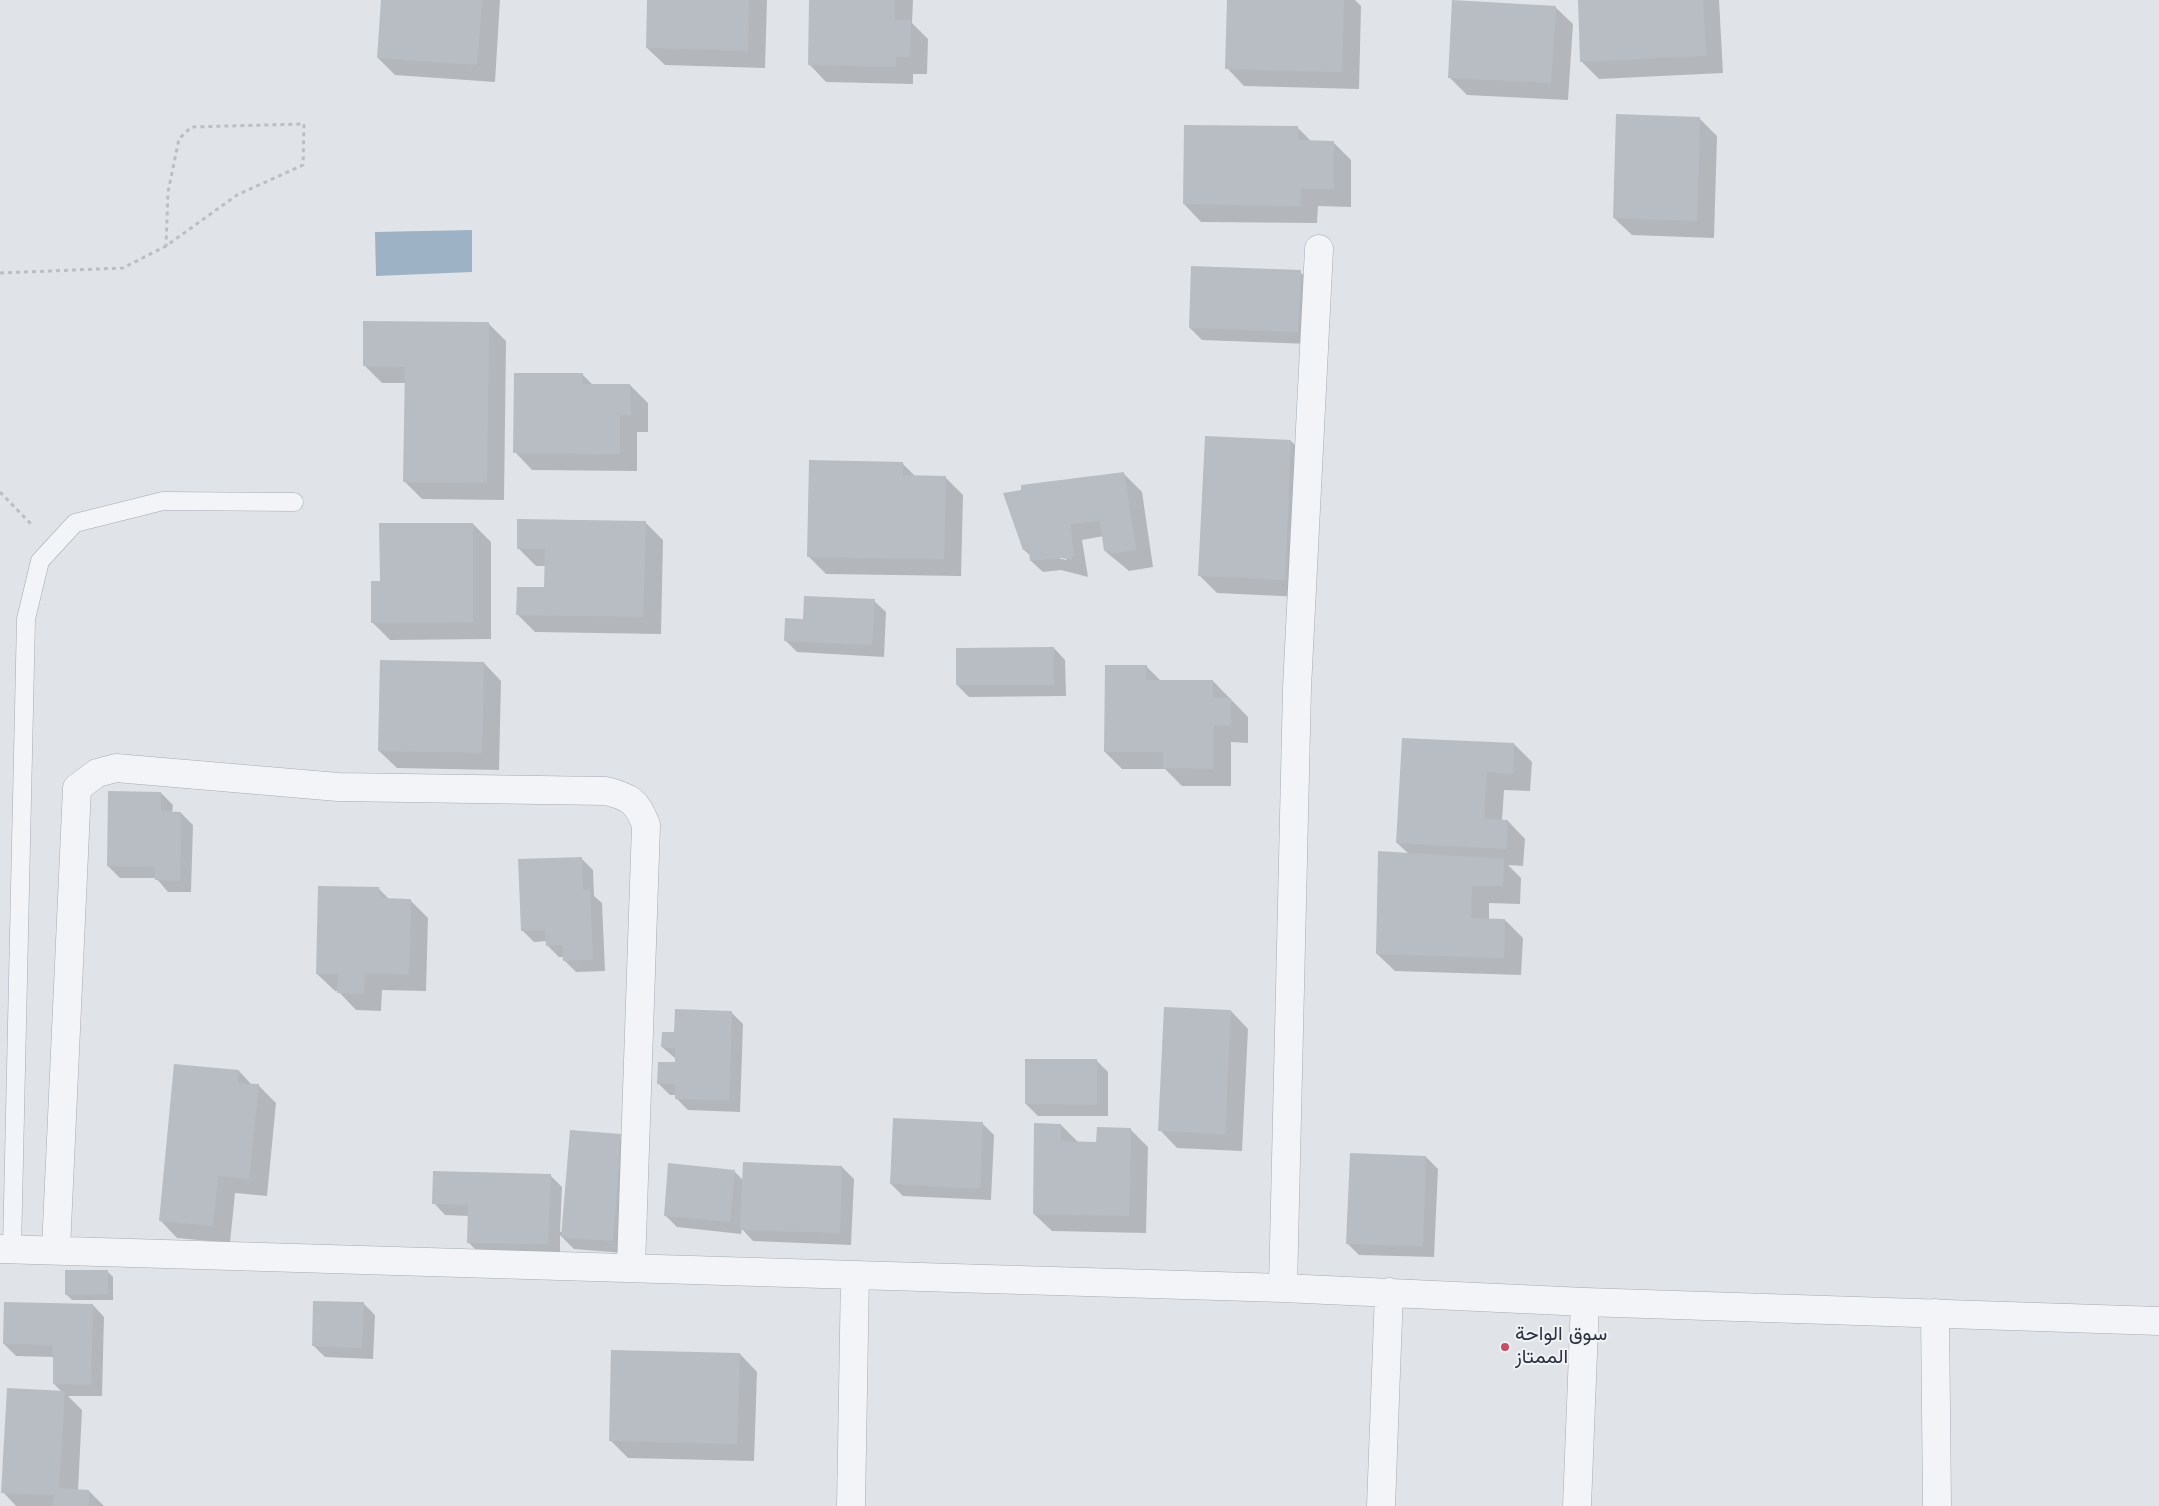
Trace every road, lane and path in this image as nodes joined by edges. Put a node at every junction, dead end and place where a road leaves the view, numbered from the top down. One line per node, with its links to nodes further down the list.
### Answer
1 (166, 246): 1 (path); 3 (path)
2 (1319, 249): 11 (street)
3 (0, 273)
4 (0, 492): 6 (path)
5 (294, 502): 6 (lane)
6 (54, 546): 7 (lane)
7 (6, 1249): 8 (street)
8 (56, 1250): 9 (street); 9 (street)
9 (631, 1267): 10 (street)
10 (855, 1274): 11 (street); 16 (street)
11 (1283, 1288): 12 (street)
12 (1389, 1292): 13 (street); 17 (street)
13 (1584, 1302): 14 (street); 18 (street)
14 (1935, 1313): 15 (street); 19 (street)
15 (2159, 1321)
16 (851, 1506)
17 (1381, 1506)
18 (1578, 1506)
19 (1937, 1506)

